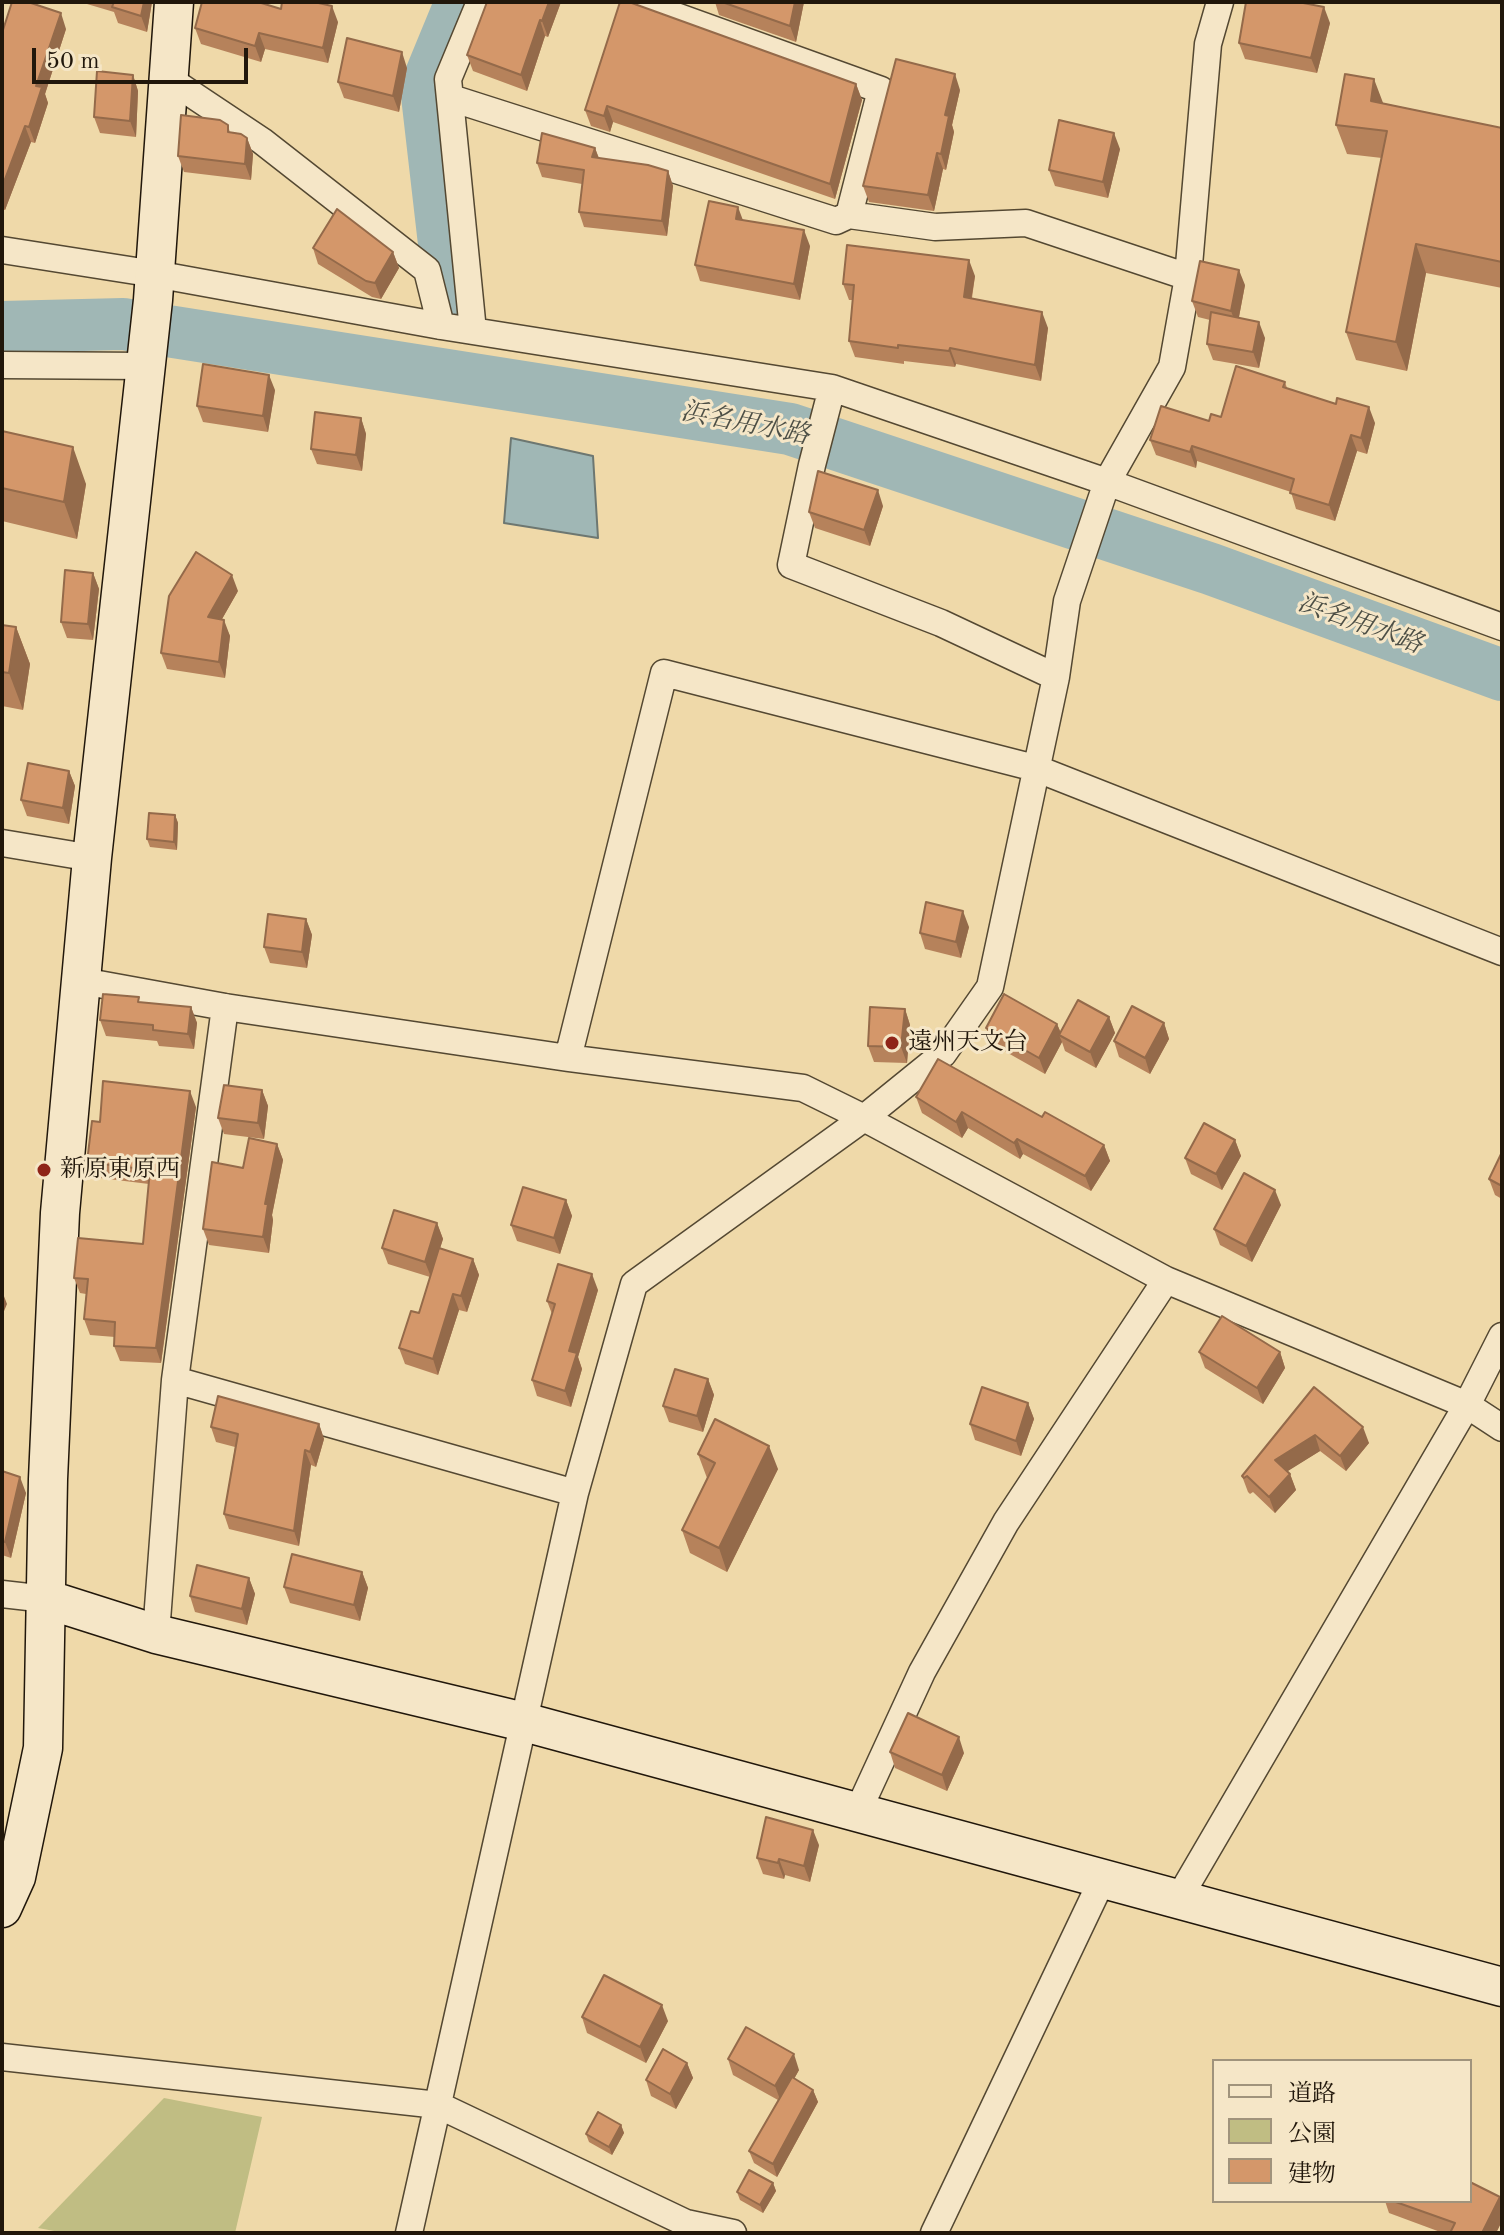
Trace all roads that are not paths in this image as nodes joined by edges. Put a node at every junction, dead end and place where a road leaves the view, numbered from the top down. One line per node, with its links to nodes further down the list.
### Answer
1 (174, 2): 5 (street)
2 (480, 2): 6 (street)
3 (637, 2): 7 (street)
4 (1220, 2): 9 (street)
5 (169, 79): 10 (street); 11 (street)
6 (451, 98): 7 (street); 12 (street)
7 (849, 215): 9 (street)
8 (2, 250): 10 (street)
9 (1188, 277): 16 (street)
10 (154, 287): 11 (street); 14 (street)
11 (441, 326): 12 (street)
12 (473, 331): 15 (street)
13 (2, 365): 14 (street)
14 (146, 366): 21 (street)
15 (832, 388): 16 (street); 18 (street)
16 (1105, 490): 17 (street); 18 (street)
17 (1502, 627)
18 (1056, 677): 19 (street)
19 (1035, 768): 22 (street); 25 (street); 26 (street)
20 (2, 843): 21 (street)
21 (92, 858): 23 (street)
22 (1502, 952)
23 (82, 981): 24 (street); 34 (street)
24 (225, 1007): 25 (street); 29 (street)
25 (568, 1058): 26 (street)
26 (864, 1118): 27 (street); 32 (street)
27 (1166, 1280): 30 (street); 37 (street)
28 (1502, 1336): 30 (street)
29 (175, 1380): 32 (street); 35 (street)
30 (1467, 1405): 31 (street); 39 (street)
31 (1502, 1428)
32 (575, 1493): 36 (street)
33 (2, 1594): 34 (street)
34 (46, 1599): 35 (street); 40 (street)
35 (156, 1634): 36 (street)
36 (524, 1722): 37 (street); 43 (street)
37 (858, 1811): 38 (street)
38 (1103, 1878): 39 (street); 46 (street)
39 (1179, 1898): 41 (street)
40 (2, 1908)
41 (1502, 1987)
42 (2, 2057): 43 (street)
43 (438, 2105): 44 (street); 45 (street)
44 (409, 2233)
45 (733, 2233)
46 (934, 2233)

